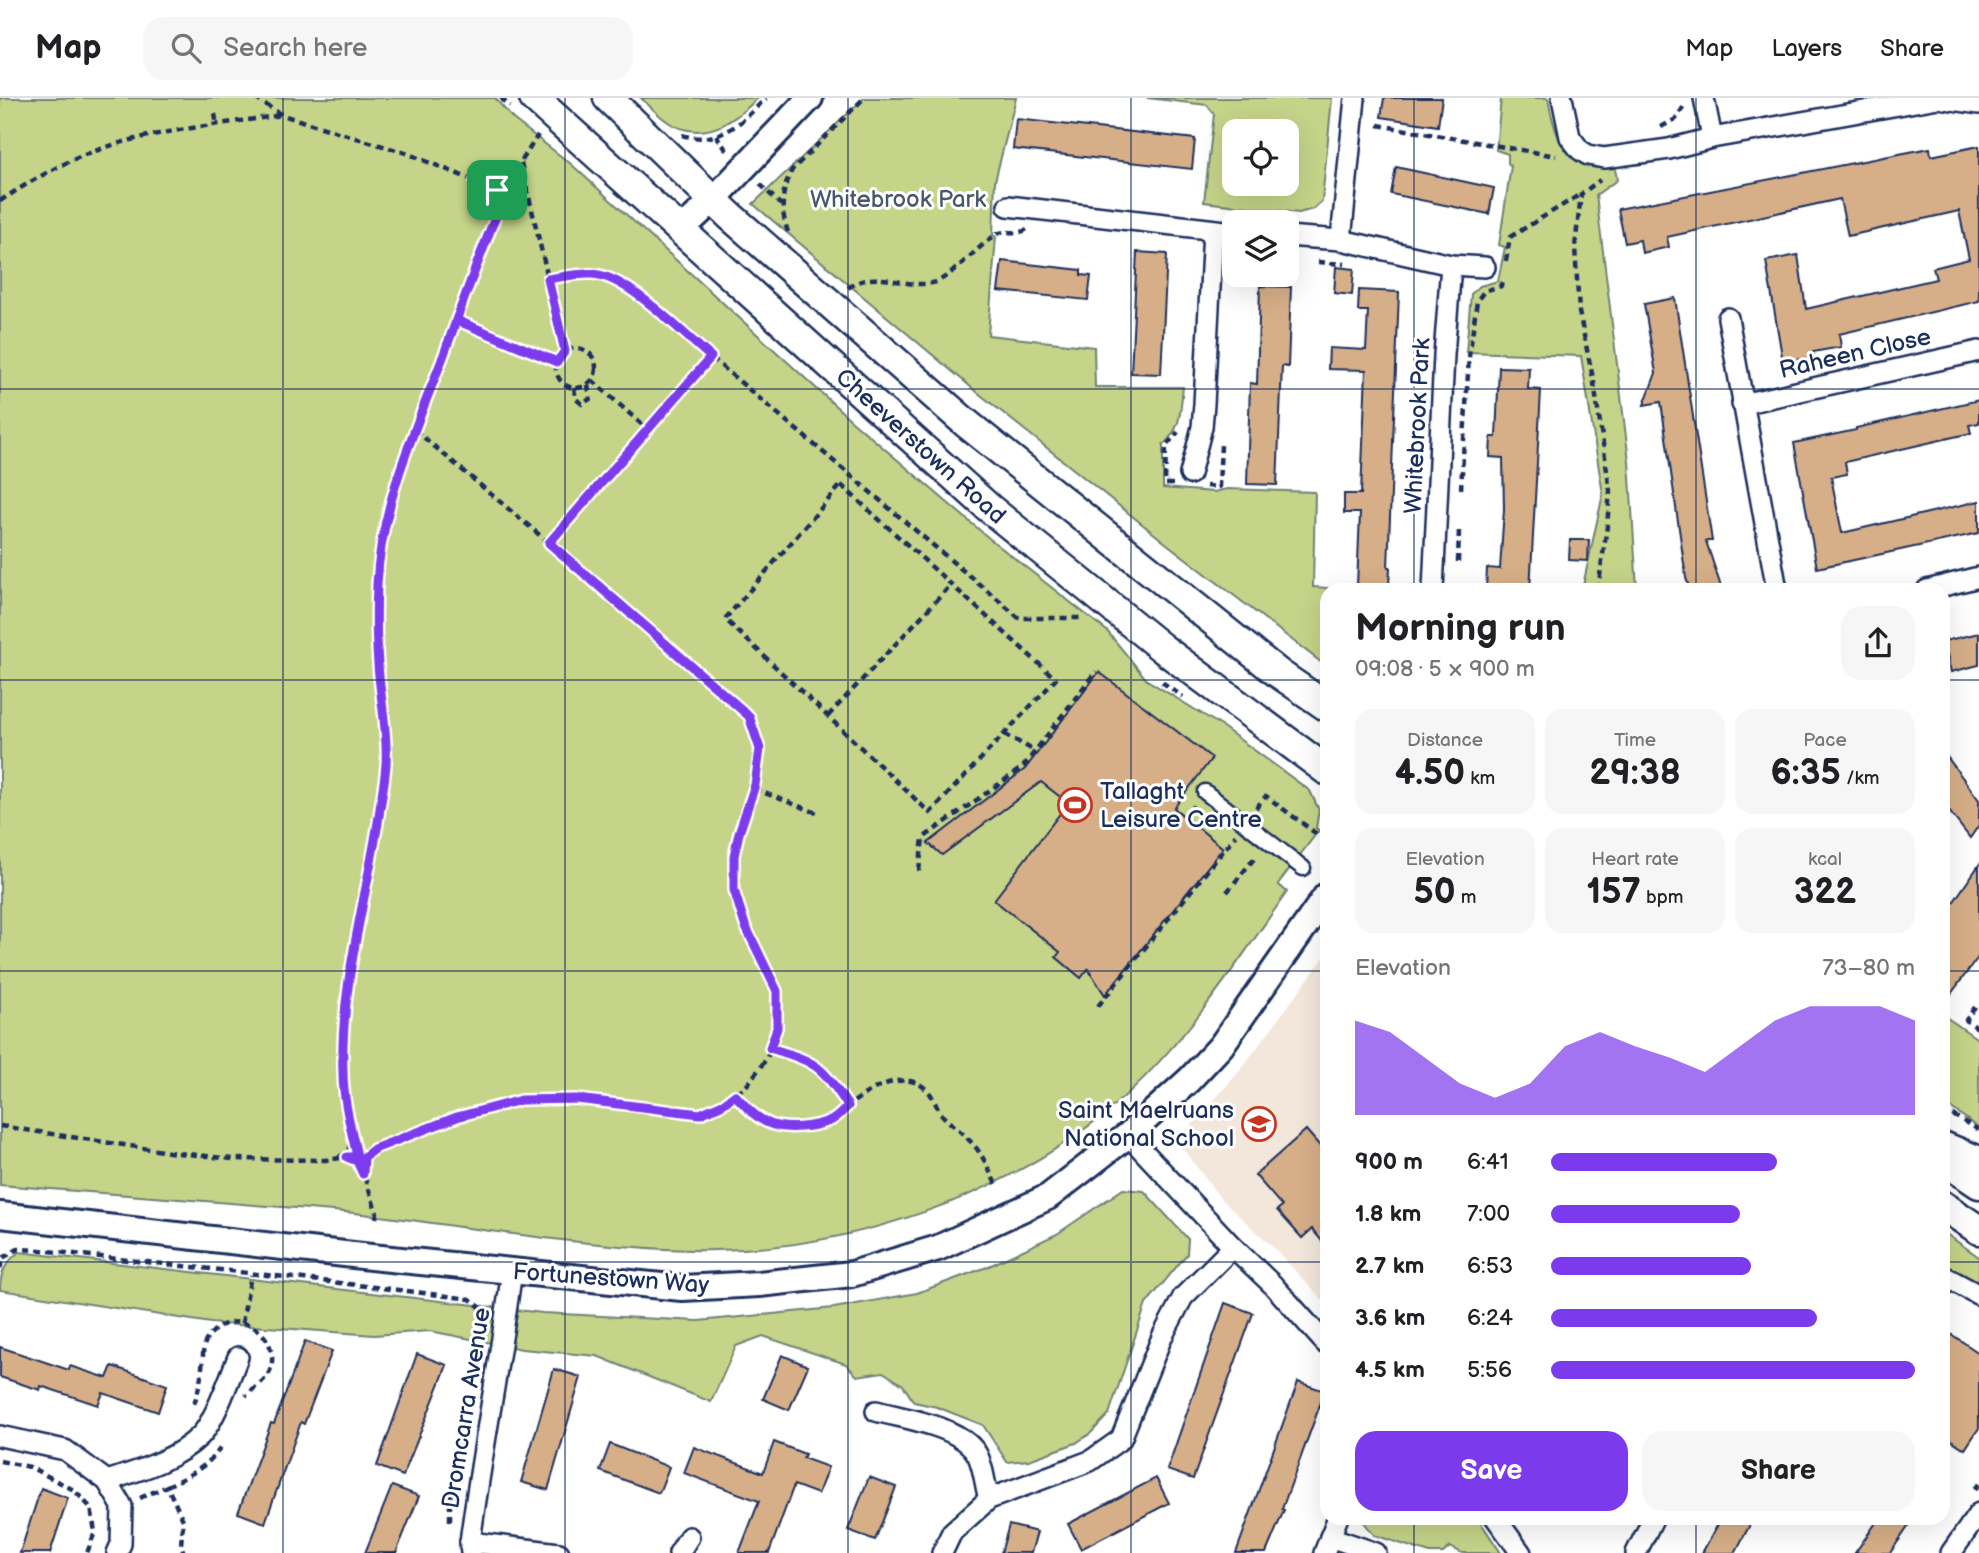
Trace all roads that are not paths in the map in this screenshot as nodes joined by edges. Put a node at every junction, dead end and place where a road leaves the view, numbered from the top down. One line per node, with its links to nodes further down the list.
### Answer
1 (534, 98): 12 (main road, Cheeverstown Road)
2 (608, 98): 10 (main road, Cheeverstown Road)
3 (810, 98): 10 (street)
4 (1355, 98): 16 (street)
5 (1562, 98): 9 (street)
6 (1703, 98): 9 (street)
7 (1938, 98): 8 (street); 9 (street)
8 (1979, 104)
9 (1712, 138)
10 (713, 200): 12 (street); 27 (main road, Cheeverstown Road)
11 (1008, 206): 13 (street)
12 (682, 229): 28 (main road, Cheeverstown Road)
13 (1213, 230): 14 (street); 22 (street)
14 (1222, 231)
15 (1299, 237): 16 (street)
16 (1341, 240): 17 (street)
17 (1451, 265): 18 (street); 24 (street, Whitebrook Park)
18 (1485, 267)
19 (1728, 318): 21 (street)
20 (1979, 351): 21 (street, Raheen Close)
21 (1742, 404): 25 (street)
22 (1191, 482)
23 (1979, 577): 26 (street)
24 (1433, 583)
25 (1776, 583)
26 (1950, 584)
27 (1320, 702)
28 (1320, 766)
29 (1205, 792): 30 (street)
30 (1303, 869)
31 (1320, 905): 32 (street, Fortunestown Way)
32 (1128, 1135): 40 (street); 41 (street, Fortunestown Way)
33 (1950, 1151): 34 (main road)
34 (1979, 1163)
35 (1950, 1164): 36 (main road)
36 (1979, 1184)
37 (1950, 1210): 39 (main road)
38 (0, 1215): 41 (street, Fortunestown Way)
39 (1979, 1230)
40 (1233, 1247): 44 (street); 49 (street)
41 (512, 1270): 55 (street, Dromcarra Avenue)
42 (1950, 1279): 43 (street)
43 (1979, 1295)
44 (1320, 1337)
45 (238, 1357): 48 (street)
46 (876, 1411): 49 (street)
47 (0, 1436): 48 (street)
48 (107, 1481): 56 (street)
49 (989, 1499): 58 (street)
50 (1979, 1513): 62 (street)
51 (1335, 1525): 54 (street)
52 (1501, 1525): 60 (street)
53 (1650, 1525): 61 (street)
54 (1327, 1545): 59 (street)
55 (470, 1548): 57 (street)
56 (117, 1553)
57 (559, 1553)
58 (942, 1553)
59 (1376, 1553)
60 (1521, 1553)
61 (1636, 1553)
62 (1951, 1553)

